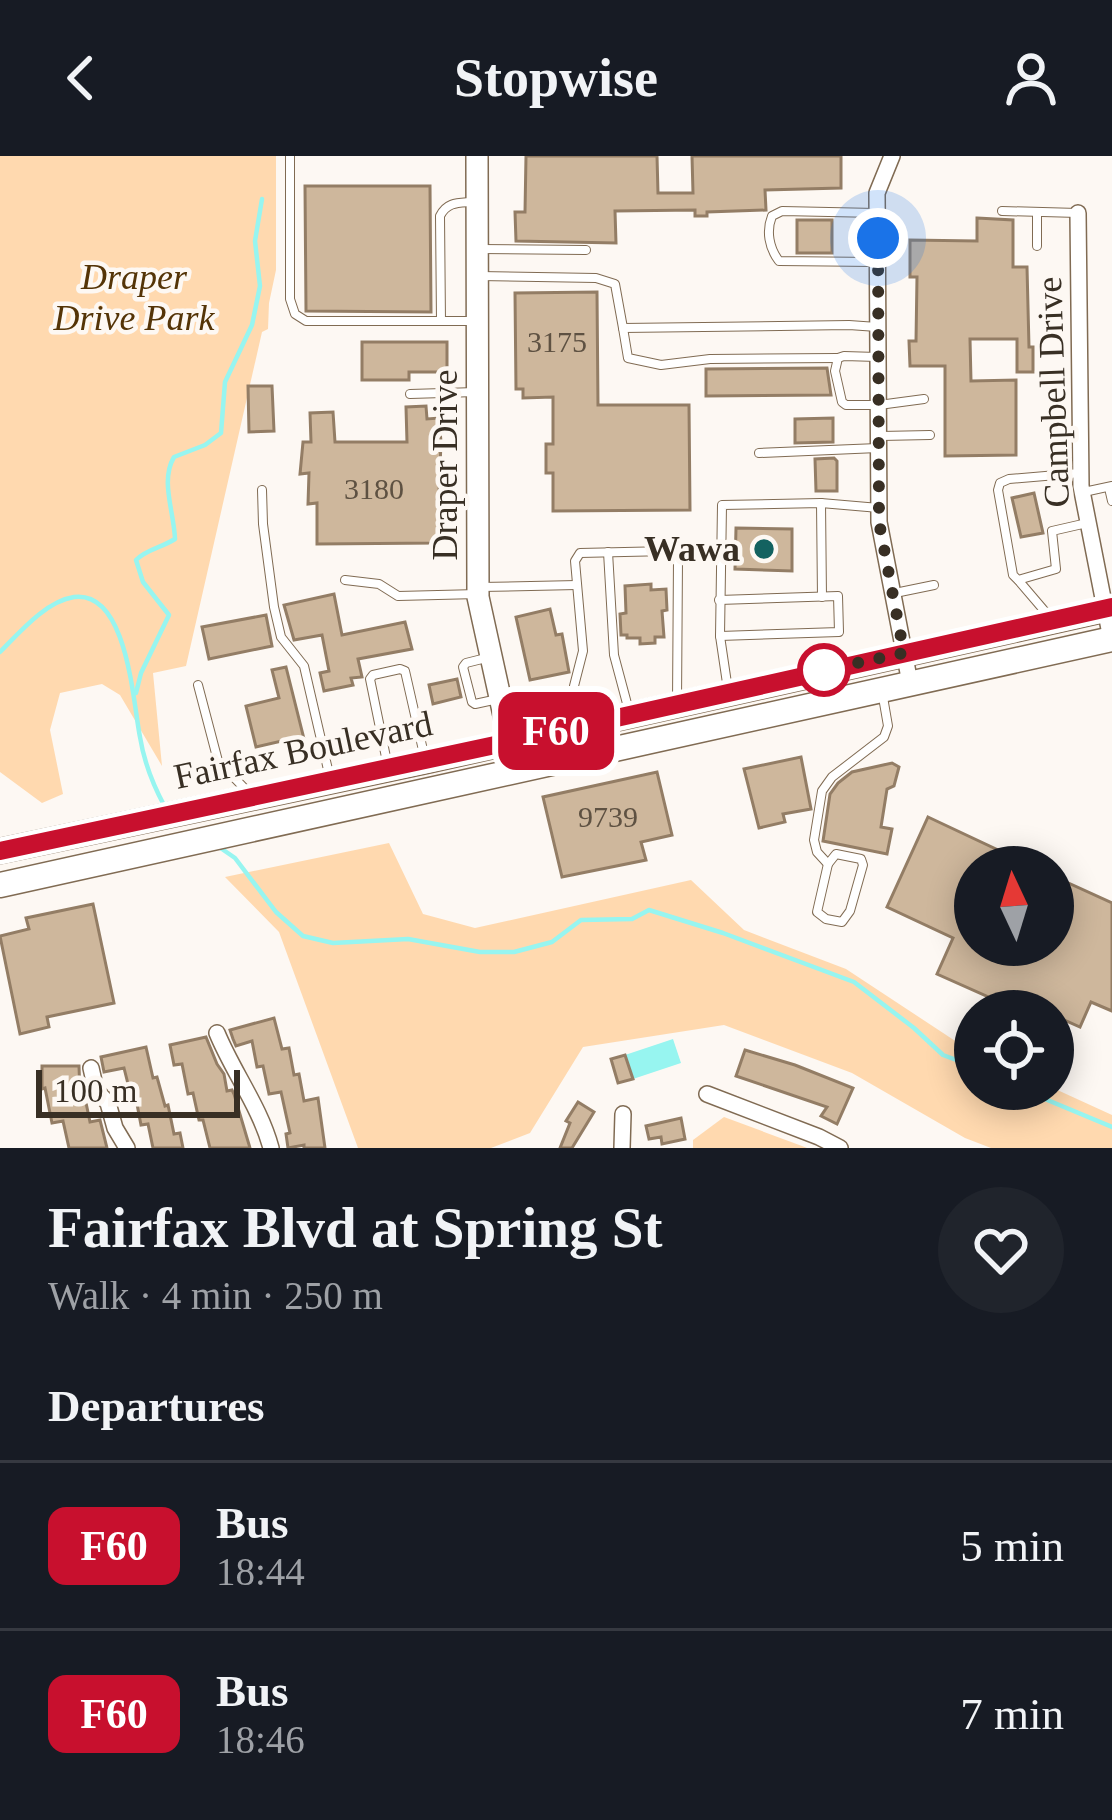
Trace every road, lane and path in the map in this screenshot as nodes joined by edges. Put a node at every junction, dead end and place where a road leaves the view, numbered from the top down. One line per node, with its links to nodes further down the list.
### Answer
1 (290, 156): 14 (lane)
2 (477, 156): 4 (street, Draper Drive)
3 (892, 156): 7 (street)
4 (477, 202): 10 (street, Draper Drive); 14 (lane)
5 (1002, 211): 6 (lane)
6 (1037, 212): 8 (lane); 9 (lane)
7 (878, 213): 12 (street); 12 (lane)
8 (1078, 213): 27 (street, Campbell Drive)
9 (1037, 246)
10 (478, 249): 11 (lane); 13 (street, Draper Drive)
11 (586, 250)
12 (878, 262): 16 (street)
13 (478, 277): 15 (street, Draper Drive); 17 (lane)
14 (441, 321): 15 (lane)
15 (478, 321): 20 (street, Draper Drive)
16 (878, 327): 17 (lane); 18 (street)
17 (623, 328): 19 (lane)
18 (878, 357): 19 (lane); 23 (street)
19 (838, 358): 23 (lane)
20 (478, 392): 21 (lane); 41 (street, Draper Drive)
21 (410, 394)
22 (924, 399): 23 (lane)
23 (879, 405): 25 (street)
24 (930, 434): 25 (lane)
25 (879, 442): 26 (lane); 33 (street)
26 (759, 453)
27 (1081, 472): 30 (street, Campbell Drive); 38 (lane)
28 (1111, 488): 30 (lane); 31 (lane)
29 (262, 490): 61 (lane)
30 (1082, 492): 34 (street, Campbell Drive)
31 (1112, 501)
32 (821, 503): 33 (lane); 43 (lane); 44 (lane)
33 (879, 508): 42 (street)
34 (1087, 523): 36 (street, Campbell Drive); 38 (lane)
35 (608, 552): 40 (lane); 54 (lane); 55 (lane)
36 (1106, 579): 45 (street, Campbell Drive)
37 (346, 580): 41 (lane)
38 (1018, 580): 46 (lane)
39 (934, 584): 42 (lane)
40 (577, 585): 41 (lane); 56 (lane)
41 (478, 590): 57 (street, Draper Drive)
42 (892, 594): 49 (street)
43 (719, 600): 44 (lane); 47 (lane)
44 (818, 600): 47 (lane)
45 (1108, 608): 46 (main road, Fairfax Boulevard); 48 (street, Campbell Drive)
46 (1052, 621): 49 (main road, Fairfax Boulevard)
47 (720, 635): 53 (lane)
48 (1112, 639): 50 (main road, Fairfax Boulevard)
49 (904, 653): 50 (street); 53 (main road, Fairfax Boulevard)
50 (910, 682): 52 (main road, Fairfax Boulevard)
51 (199, 685): 62 (lane)
52 (881, 689): 60 (main road, Fairfax Boulevard); 65 (lane)
53 (728, 692): 54 (main road, Fairfax Boulevard)
54 (676, 703): 55 (main road, Fairfax Boulevard)
55 (628, 707): 56 (main road, Fairfax Boulevard)
56 (584, 725): 57 (main road, Fairfax Boulevard)
57 (509, 742): 58 (main road, Fairfax Boulevard); 60 (street, Draper Drive)
58 (426, 760): 59 (main road, Fairfax Boulevard); 59 (lane)
59 (388, 769): 61 (main road, Fairfax Boulevard)
60 (516, 770): 63 (main road, Fairfax Boulevard)
61 (331, 781): 62 (main road, Fairfax Boulevard)
62 (245, 800): 63 (main road, Fairfax Boulevard)
63 (139, 838): 64 (main road, Fairfax Boulevard); 66 (main road)
64 (0, 851)
65 (828, 864): 65 (lane)
66 (2, 878)
67 (218, 1033): 72 (street)
68 (92, 1068): 71 (street)
69 (707, 1094): 74 (street)
70 (623, 1114): 73 (street)
71 (127, 1148)
72 (271, 1148)
73 (622, 1148)
74 (840, 1148)

